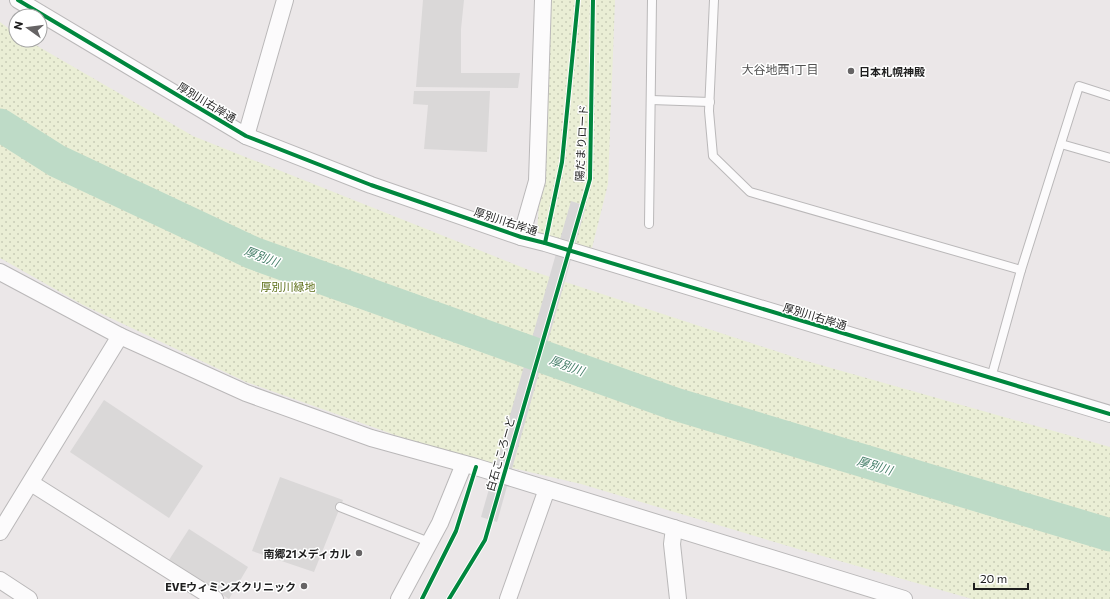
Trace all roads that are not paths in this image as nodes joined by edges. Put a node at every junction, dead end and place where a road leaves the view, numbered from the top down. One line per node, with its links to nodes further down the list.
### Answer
1 (18, 0): 9 (street, 厚別川右岸通)
2 (285, 0): 9 (street)
3 (543, 0): 13 (street)
4 (652, 0): 7 (lane)
5 (714, 0): 8 (lane)
6 (1110, 96): 10 (lane)
7 (651, 100): 8 (lane); 12 (lane)
8 (710, 102): 14 (lane)
9 (246, 136): 13 (street, 厚別川右岸通)
10 (1061, 144): 11 (lane); 14 (lane)
11 (1110, 158)
12 (649, 224)
13 (521, 237): 17 (street, 厚別川右岸通)
14 (1021, 270): 17 (lane)
15 (0, 272): 16 (street)
16 (120, 336): 19 (street); 20 (street)
17 (991, 378): 18 (street, 厚別川右岸通)
18 (1110, 414)
19 (464, 464): 21 (street); 25 (street)
20 (31, 483): 24 (street); 29 (street)
21 (547, 489): 23 (street); 31 (street)
22 (340, 507): 25 (lane)
23 (674, 528): 27 (street); 32 (street)
24 (0, 532)
25 (429, 542): 30 (street)
26 (0, 580): 28 (street)
27 (866, 594): 33 (street)
28 (29, 599)
29 (215, 599)
30 (399, 599)
31 (508, 599)
32 (678, 599)
33 (904, 599)

